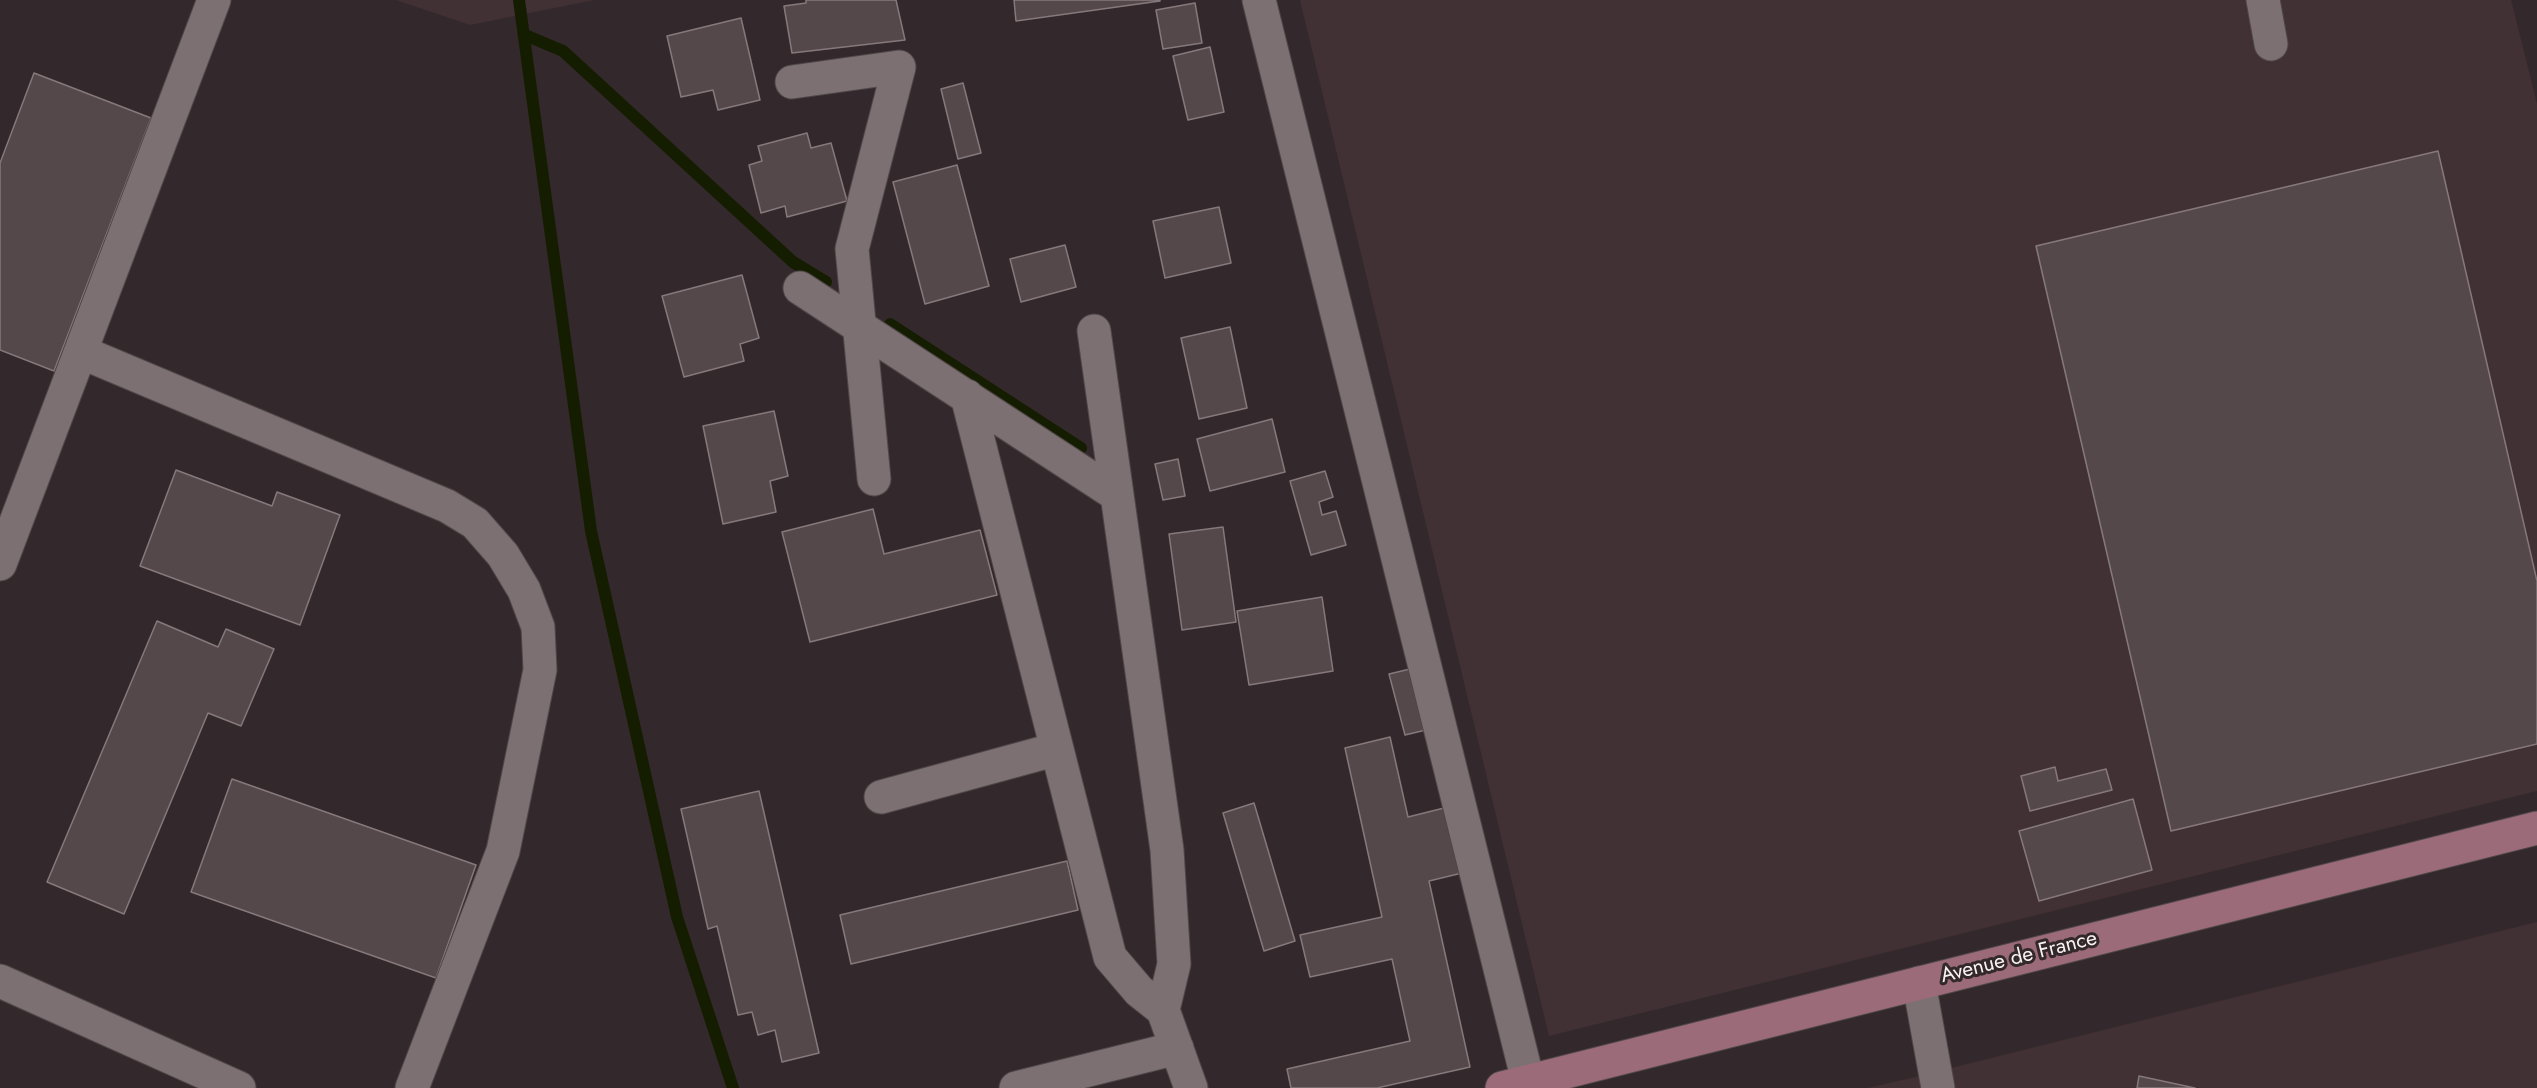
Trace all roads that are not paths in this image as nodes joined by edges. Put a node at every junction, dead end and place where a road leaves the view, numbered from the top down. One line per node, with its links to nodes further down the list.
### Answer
1 (214, 0): 9 (street)
2 (1259, 0): 21 (street)
3 (2262, 0): 4 (street)
4 (2271, 44)
5 (792, 82): 7 (street)
6 (800, 288): 7 (street)
7 (860, 327): 10 (street); 11 (street)
8 (1094, 331): 12 (street)
9 (81, 352): 13 (street); 23 (street)
10 (967, 396): 12 (street); 14 (street)
11 (874, 479)
12 (1117, 495): 19 (street)
13 (0, 564)
14 (1057, 749): 15 (street); 19 (street)
15 (881, 797)
16 (2537, 828): 18 (main road, Avenue de France)
17 (0, 981): 22 (street)
18 (1919, 983): 21 (main road, Avenue de France); 26 (street)
19 (1163, 1010): 20 (street)
20 (1177, 1048): 24 (street); 25 (street)
21 (1515, 1084)
22 (239, 1088)
23 (412, 1088)
24 (1016, 1088)
25 (1191, 1088)
26 (1938, 1088)

